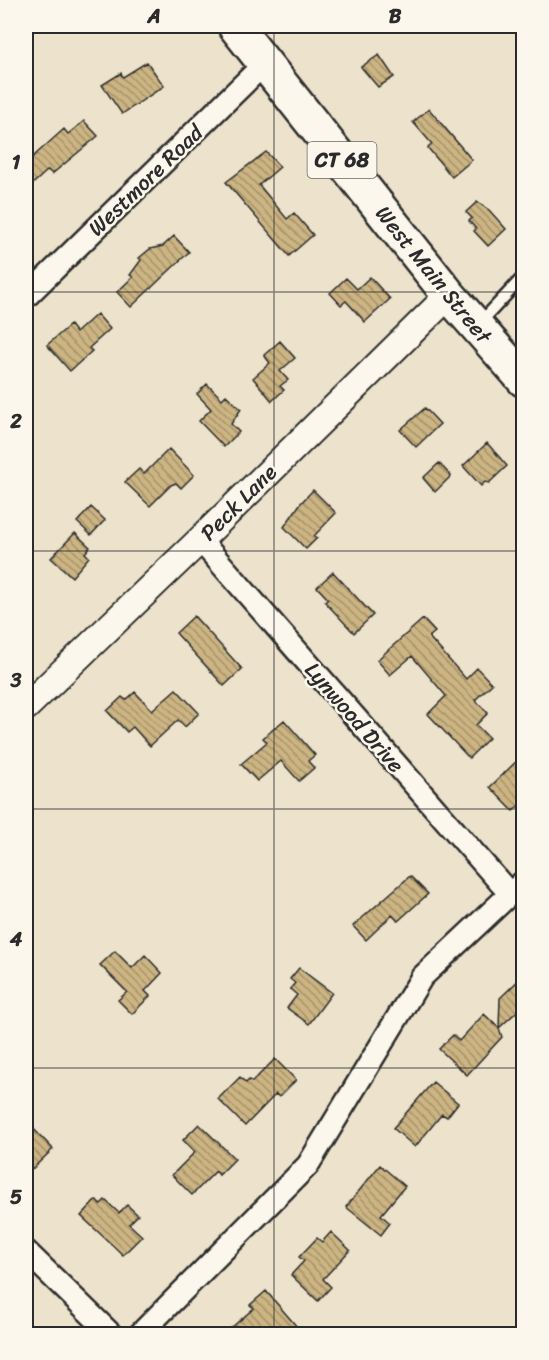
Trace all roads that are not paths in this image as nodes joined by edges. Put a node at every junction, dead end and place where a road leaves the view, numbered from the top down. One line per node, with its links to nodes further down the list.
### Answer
1 (235, 26): 2 (main road, West Main Street / CT 68)
2 (265, 63): 4 (main road, West Main Street / CT 68); 5 (street, Westmore Road)
3 (524, 276): 6 (lane)
4 (449, 295): 6 (main road, West Main Street / CT 68); 8 (street, Peck Lane)
5 (26, 297)
6 (476, 327): 7 (main road, West Main Street / CT 68)
7 (524, 380)
8 (200, 540): 9 (street, Peck Lane); 10 (street, Lynwood Drive)
9 (26, 707)
10 (517, 888): 13 (street)
11 (26, 1251): 12 (street)
12 (111, 1335)
13 (140, 1335)

